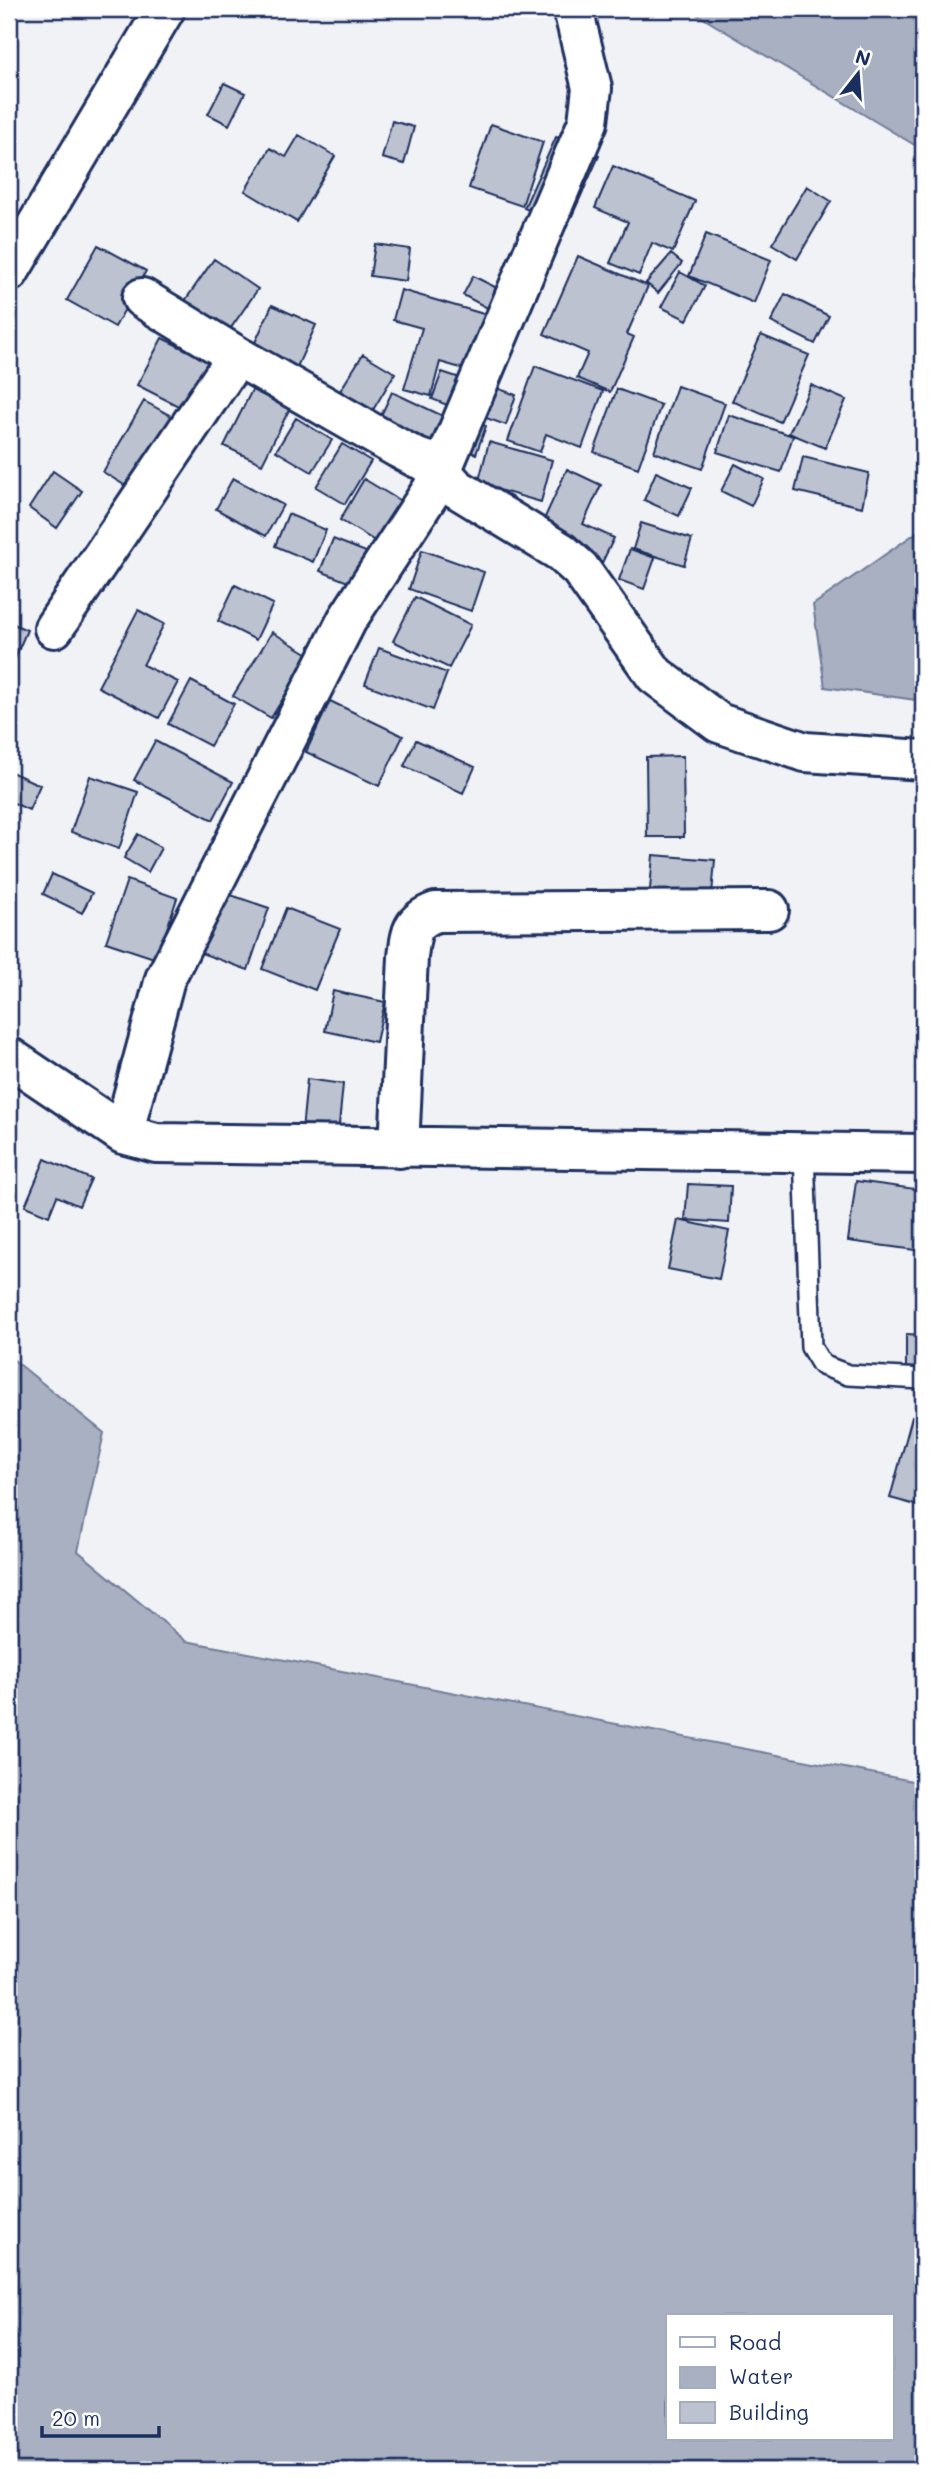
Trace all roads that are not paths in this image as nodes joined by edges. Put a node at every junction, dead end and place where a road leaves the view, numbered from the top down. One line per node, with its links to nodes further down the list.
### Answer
1 (165, 9): 3 (street)
2 (573, 9): 6 (street)
3 (9, 272)
4 (142, 298): 5 (street)
5 (237, 356): 6 (street); 7 (street)
6 (445, 472): 8 (street); 11 (street)
7 (54, 628)
8 (923, 760)
9 (769, 909): 12 (street)
10 (9, 1057): 11 (street)
11 (123, 1134): 12 (street)
12 (399, 1148): 13 (street)
13 (804, 1153): 14 (street); 15 (lane)
14 (923, 1154)
15 (923, 1379)

